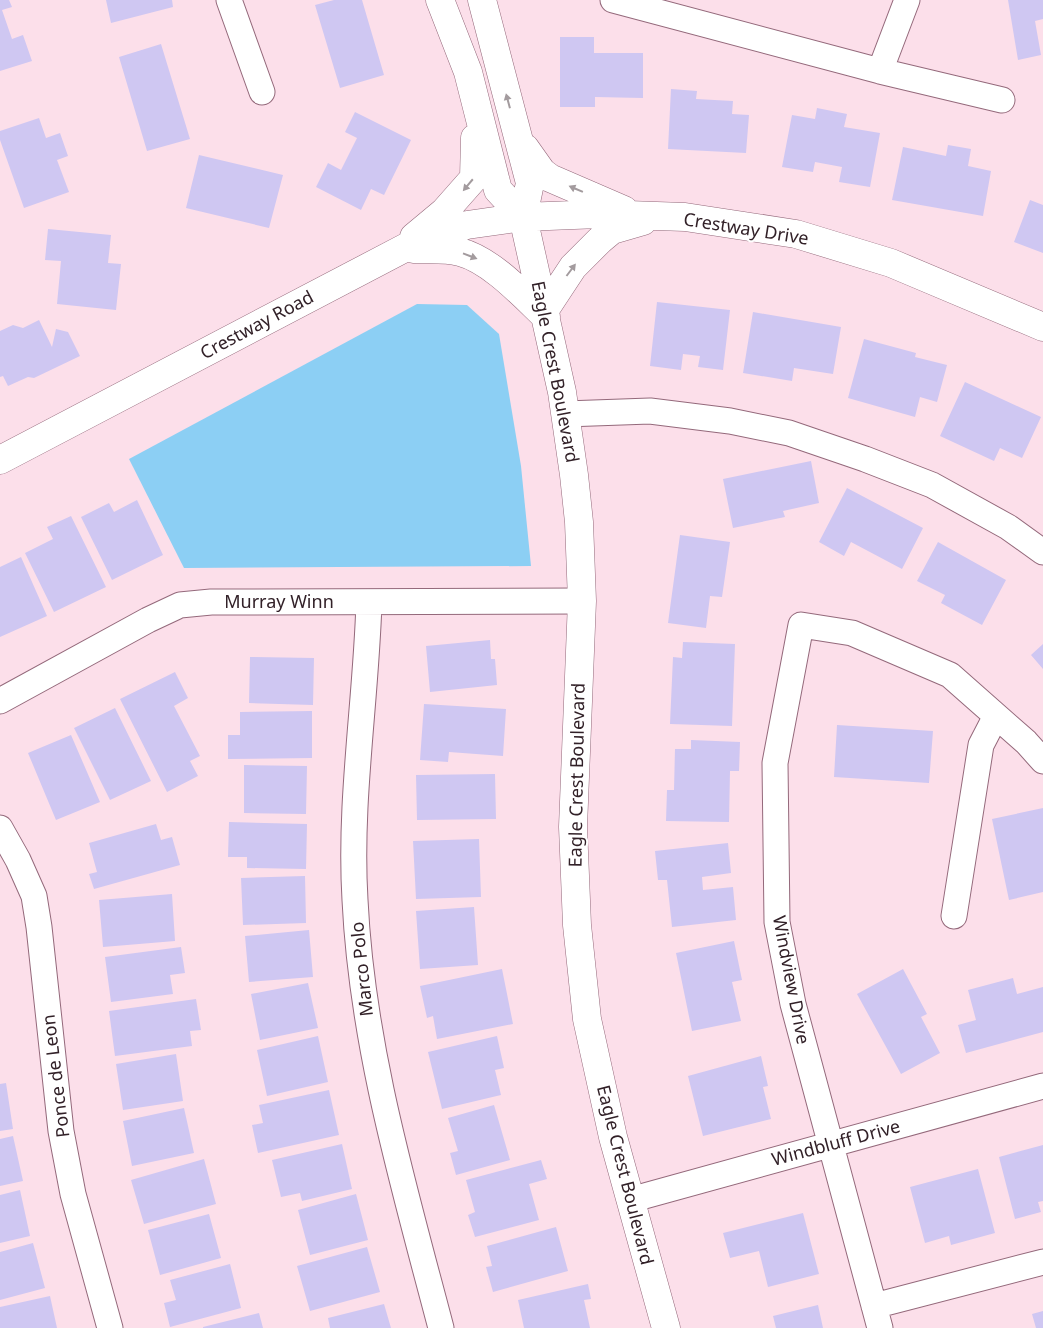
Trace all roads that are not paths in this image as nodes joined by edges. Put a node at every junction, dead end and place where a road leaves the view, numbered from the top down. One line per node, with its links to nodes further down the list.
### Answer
1 (229, 0): 7 (street)
2 (440, 0): 9 (main road)
3 (482, 0): 10 (main road, Eagle Crest Boulevard, one-way to 3)
4 (613, 0): 6 (street)
5 (908, 0): 6 (street)
6 (880, 71): 8 (street)
7 (262, 92)
8 (1002, 100)
9 (476, 104): 12 (main road); 13 (main road, one-way to 13)
10 (518, 137): 11 (main road, one-way to 10); 12 (main road, Eagle Crest Boulevard)
11 (647, 216): 12 (main road, Crestway Drive); 14 (main road, one-way to 11); 15 (main road, Crestway Drive)
12 (523, 217): 13 (main road, Crestway Road); 14 (main road, Eagle Crest Boulevard)
13 (400, 250): 14 (main road, one-way to 14); 17 (main road, Crestway Road)
14 (545, 314): 16 (main road, Eagle Crest Boulevard)
15 (1043, 327)
16 (565, 414): 18 (street); 19 (main road, Eagle Crest Boulevard)
17 (0, 460)
18 (1043, 552)
19 (582, 601): 20 (street, Murray Winn); 28 (main road, Eagle Crest Boulevard)
20 (370, 602): 21 (street, Murray Winn); 32 (street, Marco Polo)
21 (0, 701)
22 (996, 716): 23 (street); 25 (street); 27 (street, Windview Drive)
23 (1043, 761)
24 (0, 828): 31 (street, Ponce de Leon)
25 (954, 916)
26 (1043, 1086): 27 (street, Windbluff Drive)
27 (830, 1144): 28 (street, Windbluff Drive); 30 (street, Windview Drive)
28 (630, 1200): 33 (main road, Eagle Crest Boulevard)
29 (1043, 1262): 30 (street)
30 (877, 1317)
31 (110, 1328)
32 (441, 1328)
33 (666, 1328)

